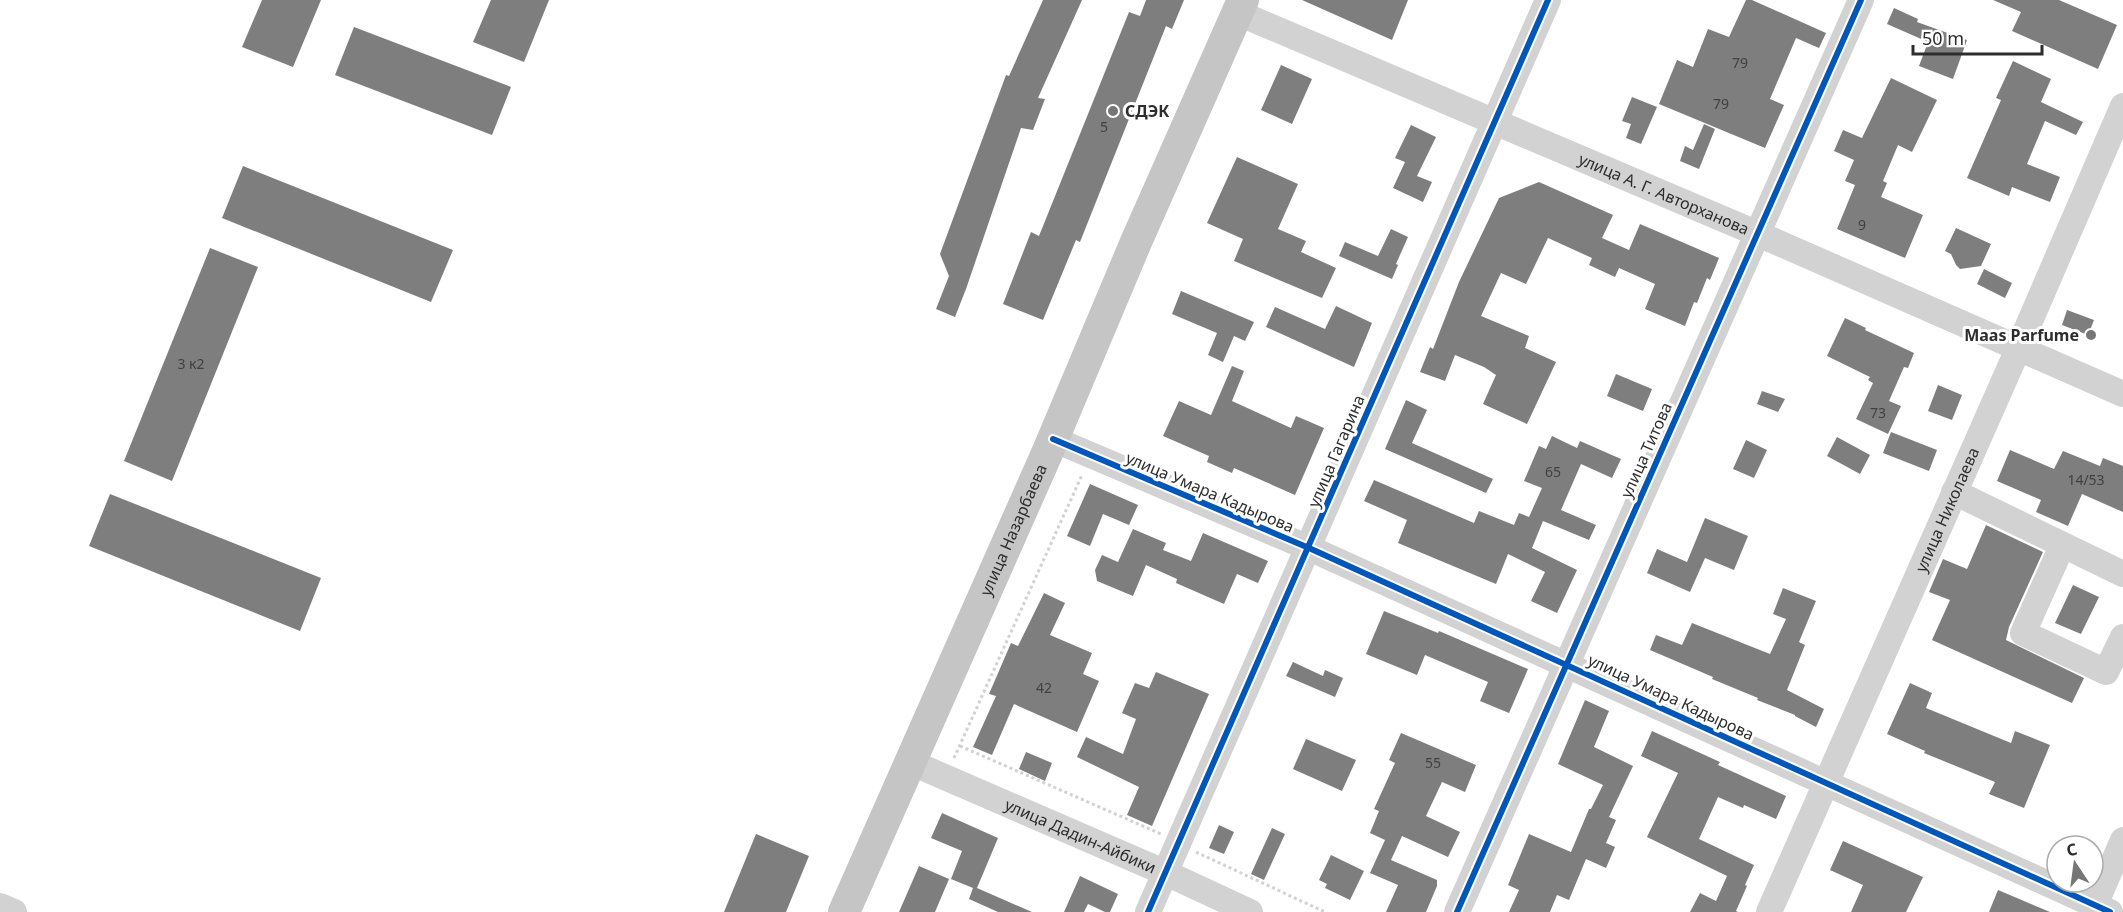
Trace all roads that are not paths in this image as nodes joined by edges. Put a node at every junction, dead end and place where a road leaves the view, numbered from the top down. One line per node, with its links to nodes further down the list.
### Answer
1 (1548, 0): 5 (street, улица Гагарина)
2 (1861, 0): 6 (street, улица Титова)
3 (1239, 4): 5 (street, улица А. Г. Авторханова); 9 (main road, улица Назарбаева)
4 (2123, 106): 7 (street, улица Николаева)
5 (1494, 123): 6 (street, улица А. Г. Авторханова); 12 (street, улица Гагарина)
6 (1756, 233): 7 (street, улица А. Г. Авторханова); 15 (street, улица Титова)
7 (2018, 349): 8 (street, улица А. Г. Авторханова); 10 (street, улица Николаева)
8 (2123, 394)
9 (1053, 439): 12 (street, улица Умара Кадырова); 16 (main road, улица Назарбаева)
10 (1954, 492): 11 (street); 17 (street, улица Николаева)
11 (2062, 546): 13 (street); 14 (street)
12 (1309, 548): 15 (street, улица Умара Кадырова); 19 (street, улица Гагарина)
13 (2123, 573)
14 (2123, 636)
15 (1567, 665): 17 (street, улица Умара Кадырова); 26 (street, улица Титова)
16 (909, 762): 19 (street, улица Дадин-Айбики); 23 (main road, улица Назарбаева)
17 (1825, 783): 21 (street, улица Умара Кадырова); 27 (street, улица Николаева)
18 (2123, 840): 21 (street)
19 (1166, 873): 24 (street, улица Гагарина); 25 (street, улица Дадин-Айбики)
20 (0, 906): 22 (street)
21 (2099, 910)
22 (14, 912)
23 (844, 912)
24 (1148, 912)
25 (1250, 912)
26 (1457, 912)
27 (1769, 912)

